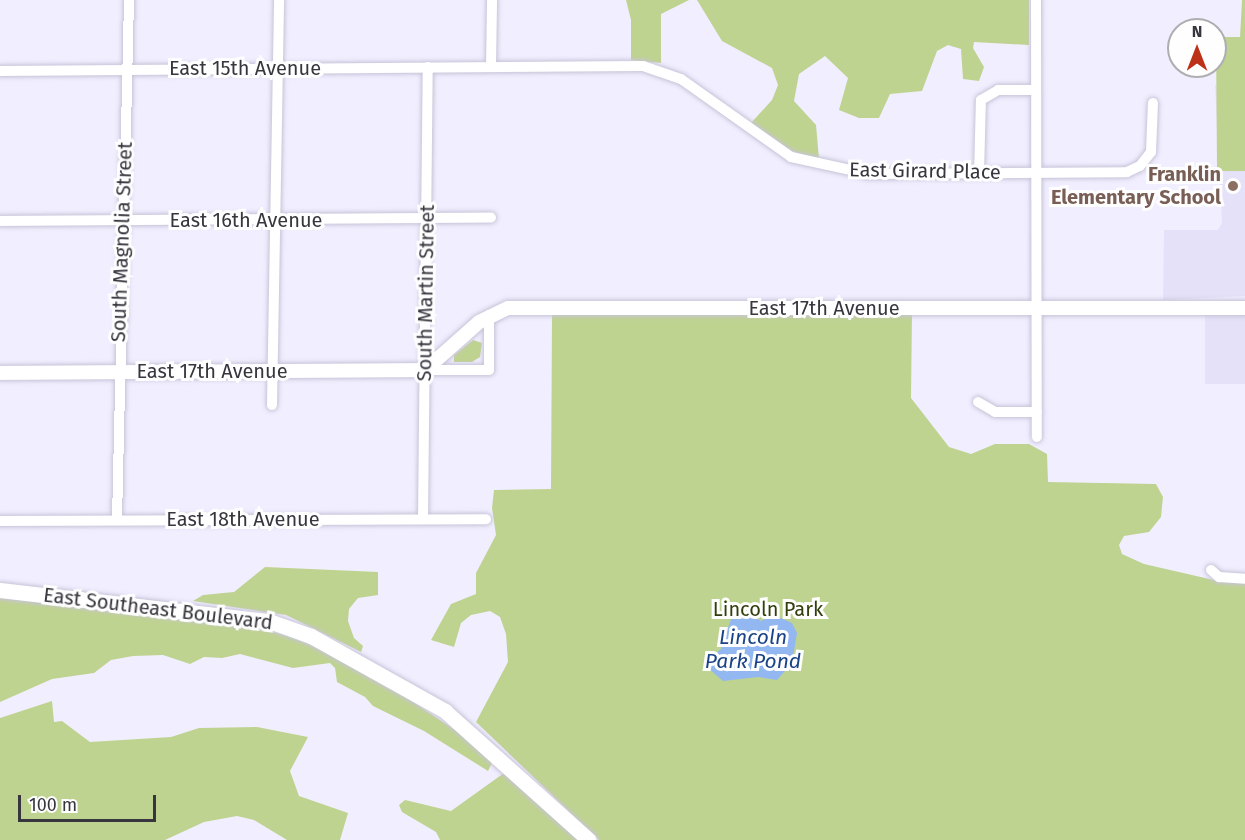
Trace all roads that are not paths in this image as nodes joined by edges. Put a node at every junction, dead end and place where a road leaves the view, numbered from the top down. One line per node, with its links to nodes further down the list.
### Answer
1 (129, 0): 8 (street, South Magnolia Street)
2 (279, 0): 7 (street)
3 (492, 0): 6 (street)
4 (1036, 0): 10 (street)
5 (428, 67): 6 (street, East 15th Avenue); 7 (street, East 15th Avenue); 16 (street, South Martin Street)
6 (491, 67): 13 (street, East Girard Place)
7 (277, 68): 8 (street, East 15th Avenue); 15 (street)
8 (127, 69): 9 (street, East 15th Avenue); 18 (street, South Magnolia Street)
9 (0, 71)
10 (1036, 90): 12 (street); 13 (street)
11 (1153, 103): 12 (street, East Girard Place)
12 (1036, 172): 13 (street, East Girard Place); 19 (street)
13 (979, 174)
14 (491, 218): 16 (street, East 16th Avenue)
15 (274, 219): 16 (street, East 16th Avenue); 18 (street, East 16th Avenue); 24 (street)
16 (427, 219): 22 (street, South Martin Street)
17 (0, 221): 18 (street, East 16th Avenue)
18 (123, 221): 23 (street, South Magnolia Street)
19 (1036, 308): 20 (street, East 17th Avenue); 21 (street, East 17th Avenue); 28 (street)
20 (1245, 308)
21 (489, 315): 22 (street, East 17th Avenue); 22 (street, East 17th Avenue)
22 (425, 370): 24 (street, East 17th Avenue); 30 (street, South Martin Street)
23 (119, 371): 24 (street, East 17th Avenue); 25 (street, East 17th Avenue); 32 (street, South Magnolia Street)
24 (272, 371): 27 (street)
25 (0, 373)
26 (978, 402): 28 (street)
27 (272, 405)
28 (1037, 412): 29 (street)
29 (1037, 437)
30 (423, 519): 31 (street, East 18th Avenue); 32 (street, East 18th Avenue)
31 (486, 519)
32 (117, 520): 33 (street, East 18th Avenue)
33 (0, 521)
34 (1211, 570): 35 (street)
35 (1245, 579)
36 (0, 590): 37 (main road, East Southeast Boulevard)
37 (590, 840)

